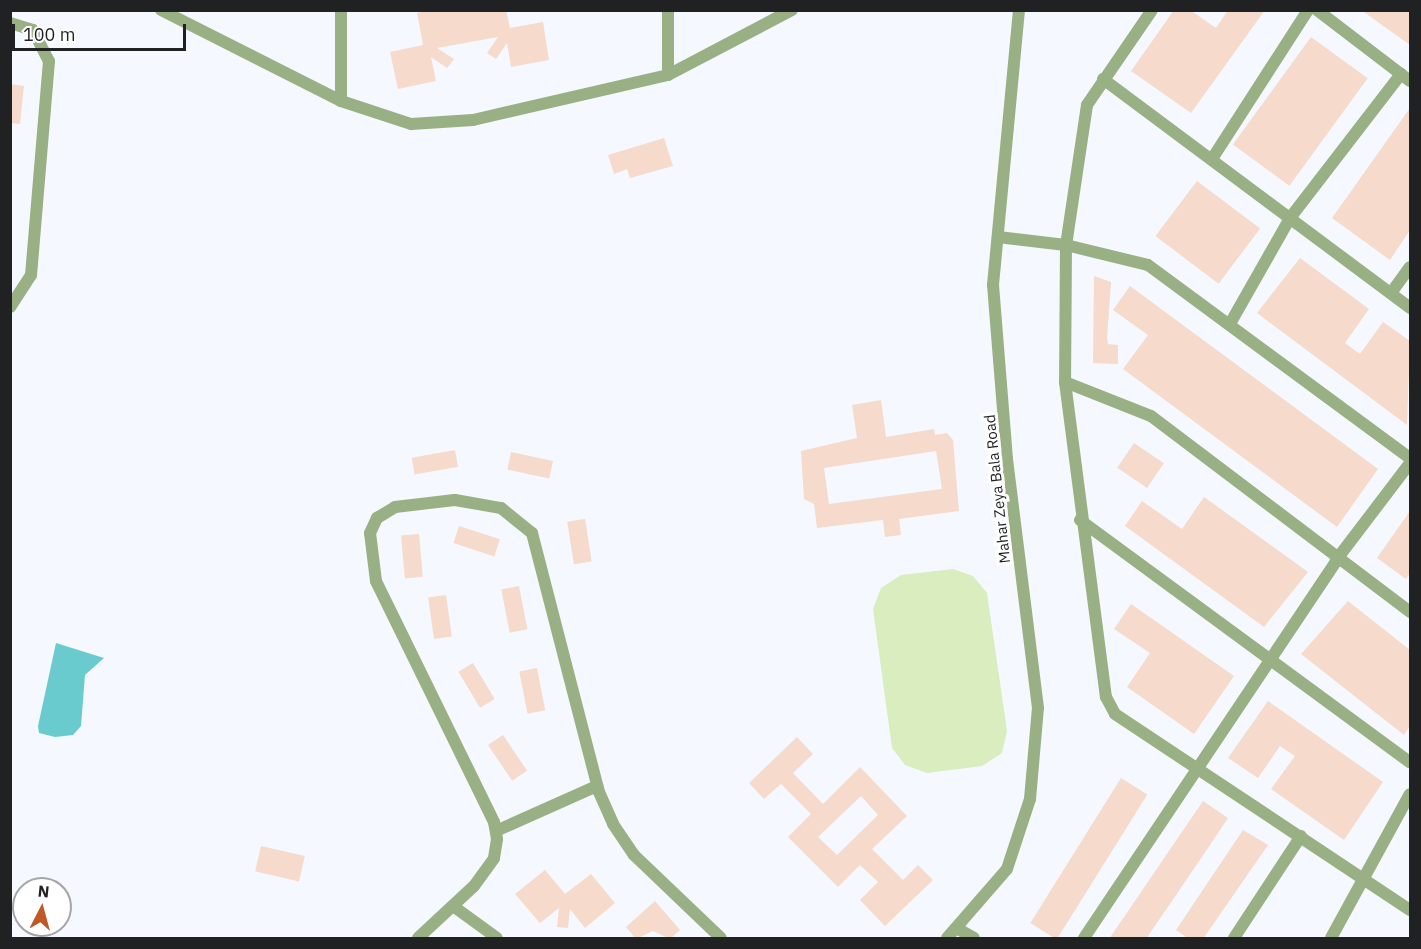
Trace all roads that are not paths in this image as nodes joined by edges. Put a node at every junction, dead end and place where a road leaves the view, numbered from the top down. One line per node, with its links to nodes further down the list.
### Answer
1 (161, 10): 13 (street)
2 (341, 10): 13 (street)
3 (668, 10): 10 (street)
4 (792, 10): 10 (street)
5 (1019, 10): 16 (street, Mahar Zeya Bala Road)
6 (1152, 10): 12 (street)
7 (1308, 10): 14 (street)
8 (1317, 10): 11 (street)
9 (10, 23): 20 (street)
10 (668, 75): 13 (street)
11 (1406, 77): 15 (street)
12 (1103, 79): 14 (street); 17 (street)
13 (341, 101)
14 (1212, 159): 15 (street)
15 (1290, 218): 19 (street); 22 (street)
16 (998, 237): 17 (street); 39 (street, Mahar Zeya Bala Road)
17 (1066, 245): 22 (street); 23 (street)
18 (1410, 267): 19 (street)
19 (1391, 293): 21 (street)
20 (10, 307)
21 (1410, 308)
22 (1231, 322): 24 (street)
23 (1065, 382): 26 (street); 27 (street)
24 (1410, 458)
25 (1410, 463): 27 (street)
26 (1080, 520): 29 (street); 31 (street)
27 (1340, 555): 28 (street); 29 (street)
28 (1410, 612)
29 (1269, 660): 30 (street); 31 (street)
30 (1410, 762)
31 (1198, 767): 35 (street); 45 (street)
32 (597, 786): 34 (street); 34 (street); 42 (street)
33 (1410, 794): 36 (street)
34 (496, 831): 37 (street)
35 (1301, 837): 36 (street); 46 (street)
36 (1364, 879): 38 (street); 47 (street)
37 (453, 906): 40 (street); 41 (street)
38 (1410, 910)
39 (958, 929): 43 (street, Mahar Zeya Bala Road); 44 (street)
40 (418, 939)
41 (497, 939)
42 (721, 939)
43 (947, 939)
44 (974, 939)
45 (1084, 939)
46 (1234, 939)
47 (1331, 939)

